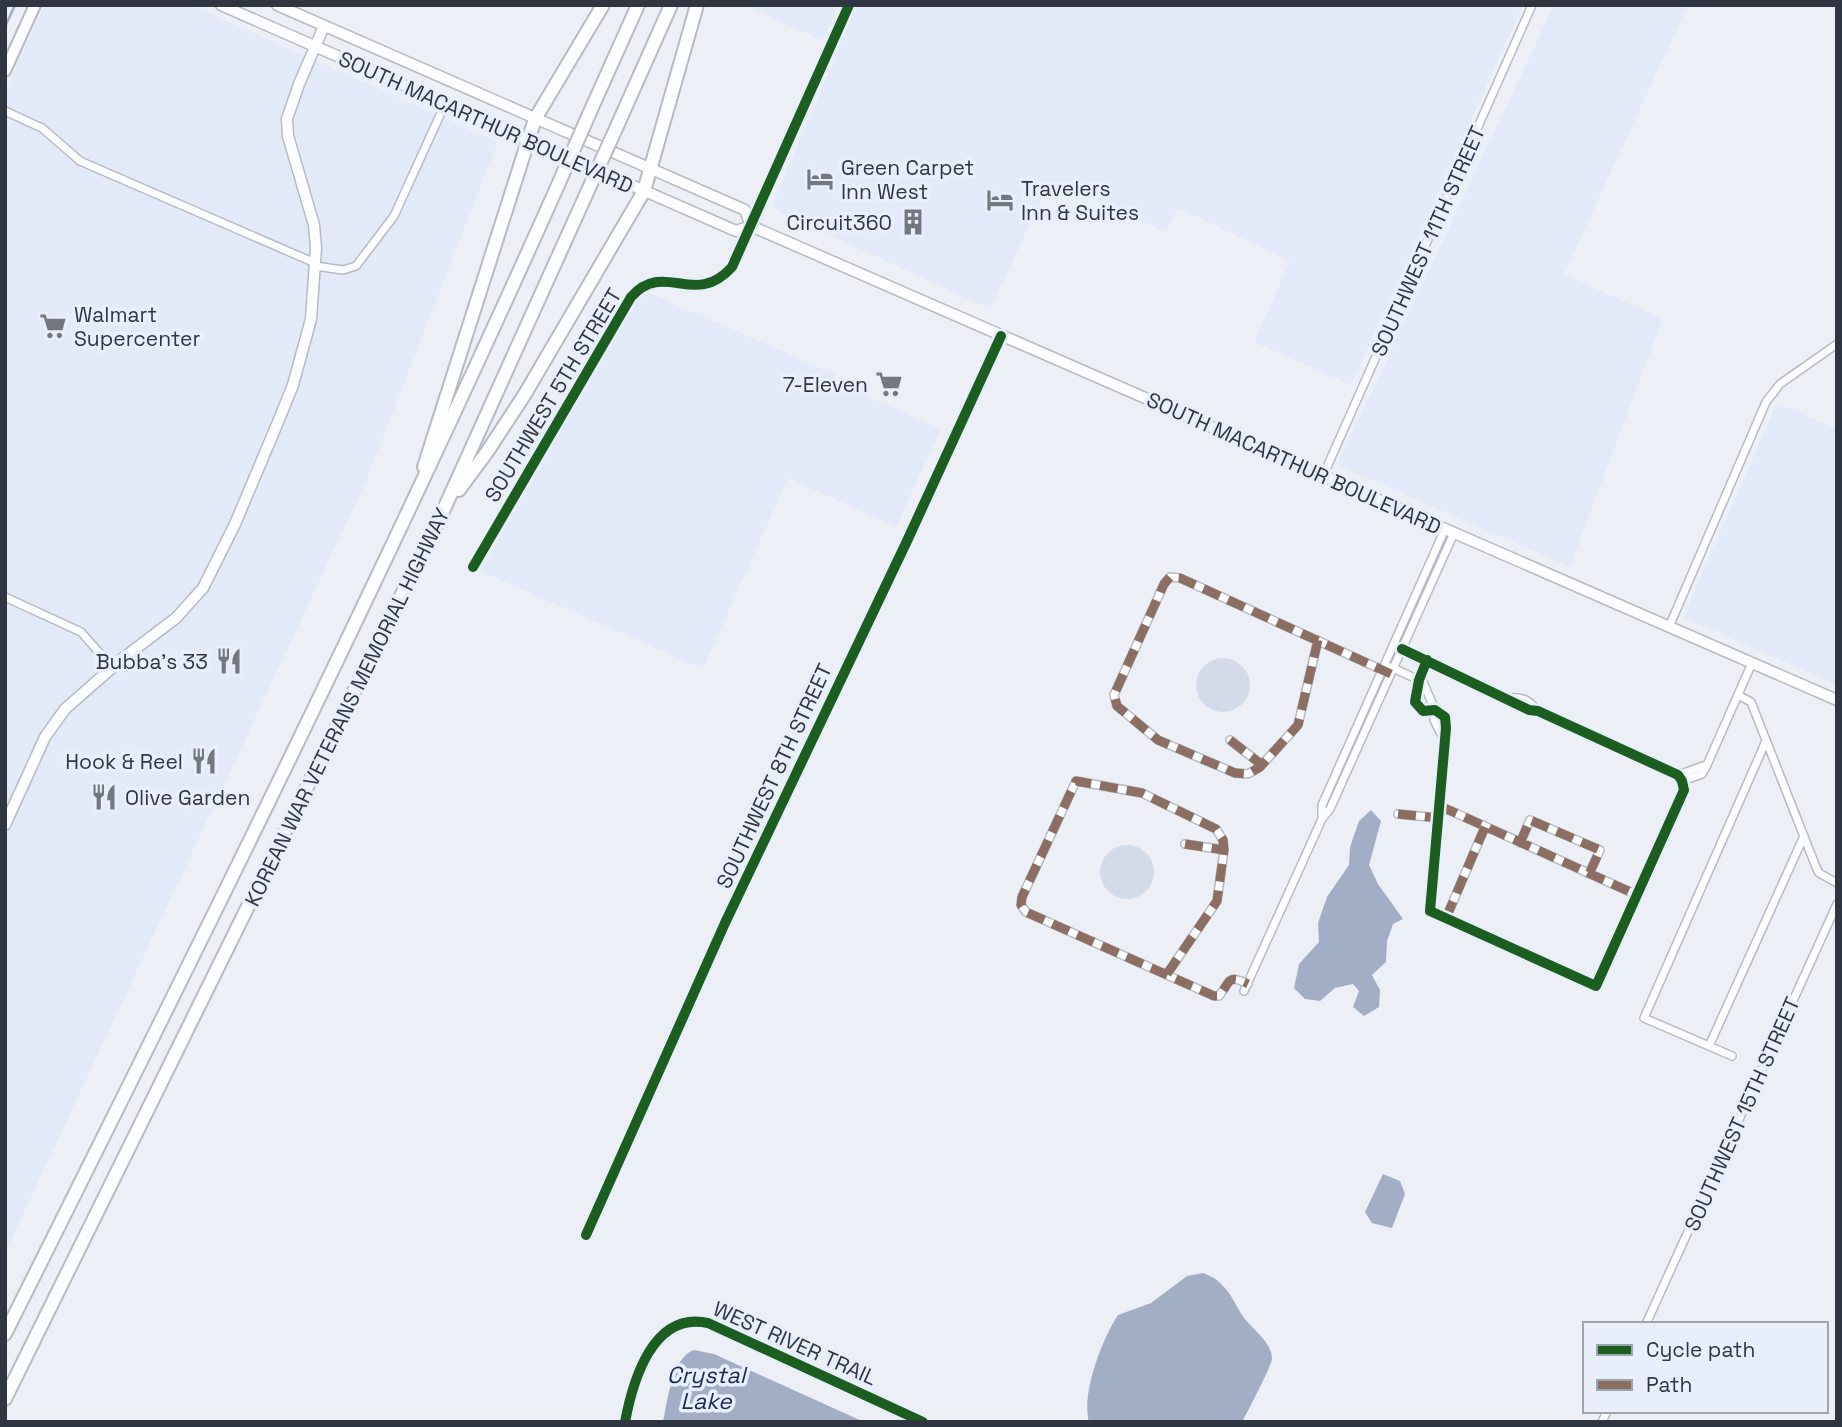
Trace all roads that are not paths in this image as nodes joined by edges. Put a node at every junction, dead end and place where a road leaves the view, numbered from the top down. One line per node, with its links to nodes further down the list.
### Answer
1 (34, 5): 12 (main road)
2 (221, 5): 11 (main road, SOUTH MACARTHUR BOULEVARD)
3 (277, 5): 10 (main road, SOUTH MACARTHUR BOULEVARD)
4 (603, 5): 15 (highway)
5 (638, 5): 24 (highway, KOREAN WAR VETERANS MEMORIAL HIGHWAY, bridge)
6 (671, 5): 25 (highway, KOREAN WAR VETERANS MEMORIAL HIGHWAY, bridge)
7 (697, 5): 17 (highway)
8 (849, 5): 19 (main road, SOUTHWEST 5TH STREET)
9 (1532, 5): 23 (street, SOUTHWEST 11TH STREET)
10 (324, 26): 11 (main road); 15 (main road, SOUTH MACARTHUR BOULEVARD)
11 (315, 46): 13 (main road, SOUTH MACARTHUR BOULEVARD); 20 (main road)
12 (5, 71)
13 (444, 104): 16 (main road, SOUTH MACARTHUR BOULEVARD); 20 (street)
14 (5, 111): 20 (street)
15 (535, 119): 16 (highway); 17 (main road, SOUTH MACARTHUR BOULEVARD)
16 (528, 141): 18 (main road, SOUTH MACARTHUR BOULEVARD); 24 (highway)
17 (650, 169): 18 (highway); 19 (main road, SOUTH MACARTHUR BOULEVARD)
18 (644, 191): 19 (main road, SOUTH MACARTHUR BOULEVARD); 25 (highway)
19 (751, 226): 21 (main road, SOUTH MACARTHUR BOULEVARD); 27 (street, SOUTHWEST 5TH STREET)
20 (315, 264): 34 (main road)
21 (1001, 335): 23 (main road, SOUTH MACARTHUR BOULEVARD); 61 (street, SOUTHWEST 8TH STREET)
22 (1837, 344): 29 (street)
23 (1323, 476): 26 (main road, SOUTH MACARTHUR BOULEVARD)
24 (413, 504): 63 (highway, KOREAN WAR VETERANS MEMORIAL HIGHWAY)
25 (444, 509): 64 (highway, KOREAN WAR VETERANS MEMORIAL HIGHWAY)
26 (1450, 531): 29 (main road, SOUTH MACARTHUR BOULEVARD); 31 (street); 35 (street)
27 (473, 567)
28 (5, 597): 34 (street)
29 (1669, 627): 33 (main road, SOUTH MACARTHUR BOULEVARD)
30 (1318, 640): 35 (street); 42 (street); 42 (street)
31 (1402, 649): 32 (street); 35 (street)
32 (1427, 660): 36 (street); 43 (street)
33 (1752, 663): 37 (street); 38 (main road, SOUTH MACARTHUR BOULEVARD)
34 (112, 667): 47 (main road)
35 (1388, 669): 36 (street); 58 (street)
36 (1419, 680): 39 (street); 39 (street)
37 (1738, 695): 41 (street); 43 (street)
38 (1837, 700)
39 (1435, 710): 44 (street)
40 (1230, 740): 42 (street)
41 (1766, 741): 49 (street); 59 (street)
42 (1262, 765)
43 (1680, 778): 55 (street)
44 (1440, 806): 46 (street); 48 (street)
45 (1398, 814): 46 (street)
46 (1439, 818): 57 (street)
47 (5, 825)
48 (1485, 827): 50 (street); 57 (street)
49 (1804, 836): 54 (street); 59 (street)
50 (1520, 842): 53 (street); 53 (street)
51 (1185, 844): 52 (street)
52 (1224, 850): 58 (street); 58 (street)
53 (1589, 874): 55 (street)
54 (1837, 883)
55 (1637, 895): 57 (street)
56 (1837, 904): 62 (street, SOUTHWEST 15TH STREET)
57 (1446, 918)
58 (1167, 974)
59 (1709, 1046): 60 (street)
60 (1732, 1056)
61 (586, 1235)
62 (1647, 1322)
63 (5, 1334)
64 (5, 1399)

